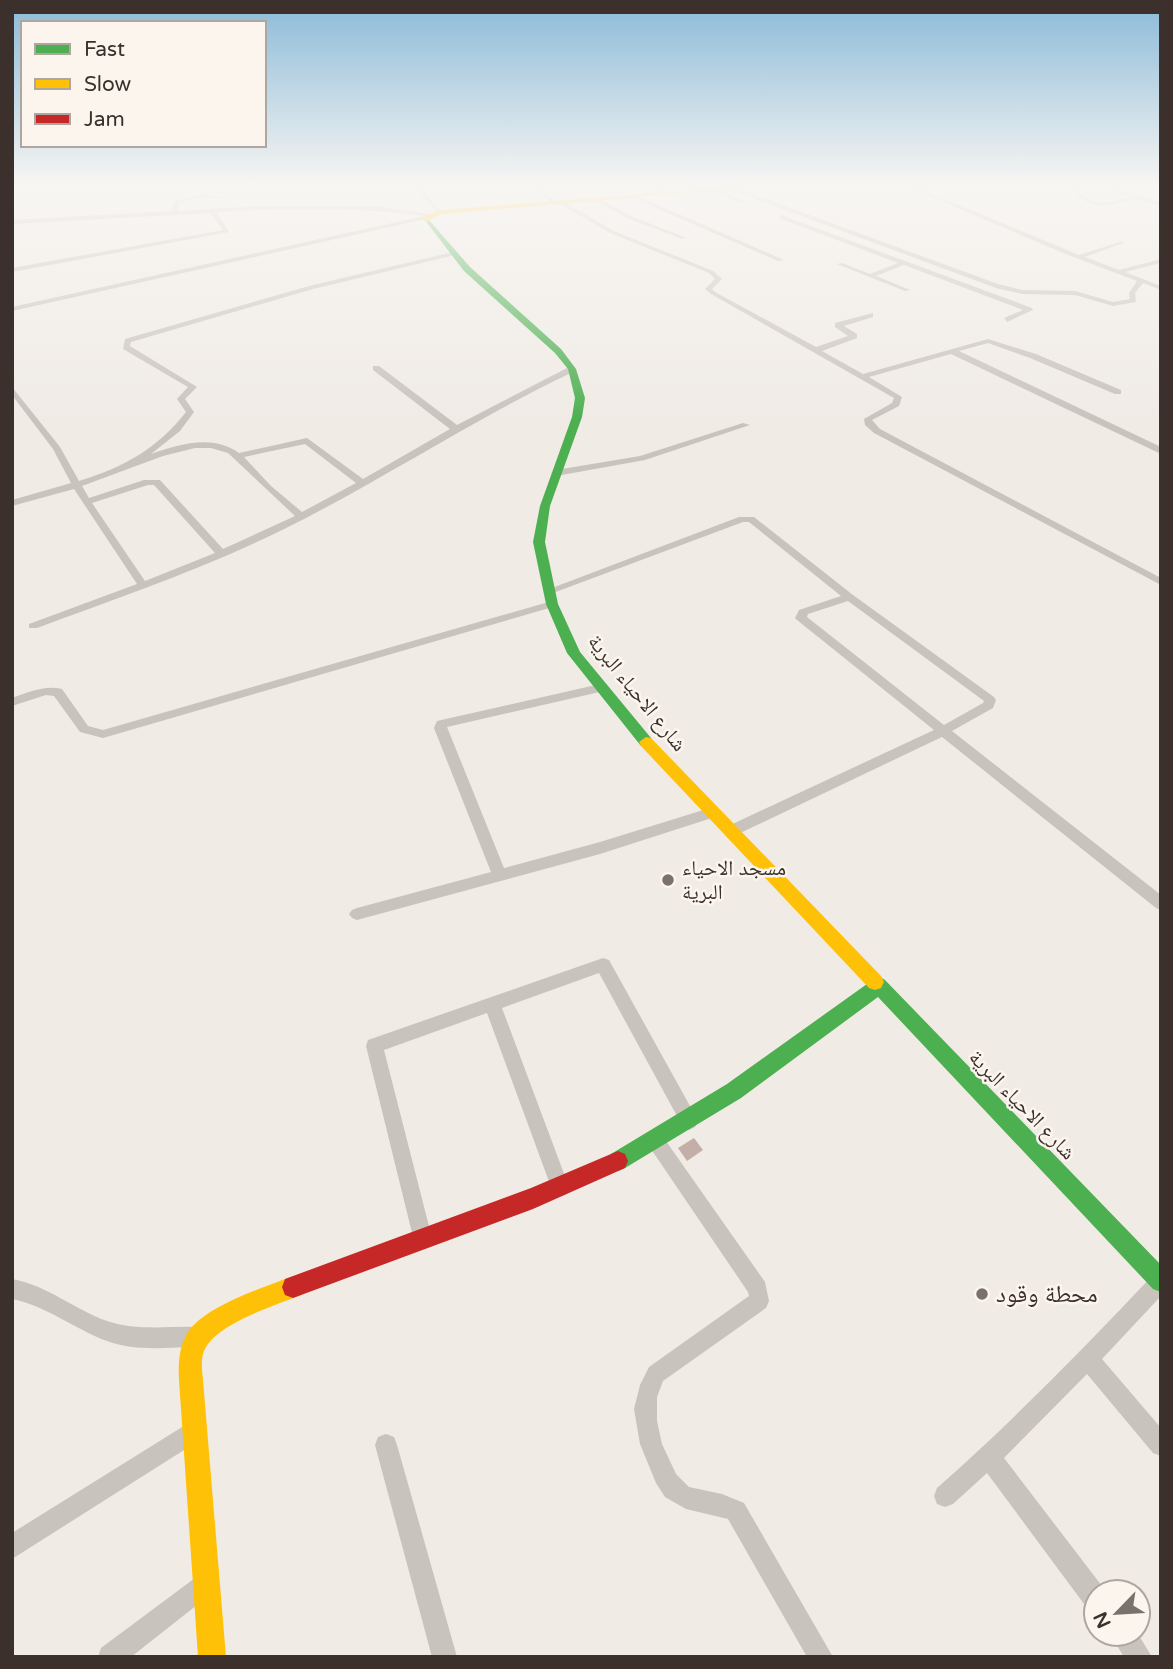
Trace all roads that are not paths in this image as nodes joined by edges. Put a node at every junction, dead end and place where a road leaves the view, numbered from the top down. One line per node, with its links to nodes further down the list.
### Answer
1 (40, 265): 12 (street)
2 (208, 265): 18 (street)
3 (406, 265): 32 (street)
4 (464, 265): 24 (main road, شارع الاحياء البرية)
5 (693, 265): 21 (street)
6 (842, 265): 14 (street)
7 (900, 265): 14 (street)
8 (904, 265): 20 (street)
9 (942, 265): 15 (street)
10 (1098, 265): 13 (street)
11 (1145, 265): 13 (street)
12 (12, 270)
13 (1116, 272): 15 (street)
14 (870, 276): 17 (street)
15 (1141, 281): 16 (street)
16 (1160, 287)
17 (907, 289)
18 (12, 309)
19 (870, 315): 21 (street)
20 (1007, 320)
21 (816, 350): 25 (street)
22 (950, 350): 25 (street); 27 (street); 30 (street)
23 (376, 368): 29 (street)
24 (572, 369): 29 (street); 33 (main road, شارع الاحياء البرية)
25 (863, 376): 40 (street)
26 (12, 389): 34 (street)
27 (1118, 392)
28 (746, 425): 33 (street)
29 (456, 429): 35 (street)
30 (1161, 451)
31 (237, 456): 32 (street); 35 (street); 38 (street)
32 (136, 463): 34 (street)
33 (556, 473): 43 (main road, شارع الاحياء البرية)
34 (79, 484): 36 (street); 37 (street)
35 (364, 484): 38 (street)
36 (86, 502): 39 (street); 41 (street)
37 (12, 503)
38 (302, 516): 39 (street)
39 (221, 553): 41 (street)
40 (1161, 582)
41 (143, 586): 44 (street)
42 (849, 597): 43 (street); 47 (street); 47 (street)
43 (550, 598): 45 (main road, شارع الاحياء البرية); 46 (street)
44 (33, 626)
45 (600, 688): 48 (main road, شارع الاحياء البرية); 50 (street)
46 (12, 702)
47 (943, 731): 49 (street); 51 (street)
48 (713, 812): 49 (main road, شارع الاحياء البرية); 50 (street)
49 (731, 831): 53 (main road, شارع الاحياء البرية)
50 (499, 874): 52 (street)
51 (1161, 904)
52 (357, 914)
53 (879, 986): 55 (main road); 59 (main road, شارع الاحياء البرية)
54 (492, 1004): 55 (street); 57 (street); 58 (street)
55 (689, 1121): 56 (main road)
56 (655, 1140): 57 (main road); 74 (street)
57 (560, 1187): 58 (main road)
58 (422, 1238): 61 (main road)
59 (1161, 1281): 62 (street)
60 (12, 1289): 61 (street)
61 (199, 1337): 63 (main road)
62 (1088, 1359): 65 (street); 66 (street)
63 (195, 1430): 68 (street); 70 (main road)
64 (386, 1445): 73 (street)
65 (1161, 1445)
66 (989, 1457): 67 (street); 69 (street)
67 (945, 1496)
68 (12, 1548)
69 (1082, 1580)
70 (203, 1586): 71 (street); 72 (main road)
71 (110, 1657)
72 (212, 1657)
73 (445, 1657)
74 (821, 1657)

